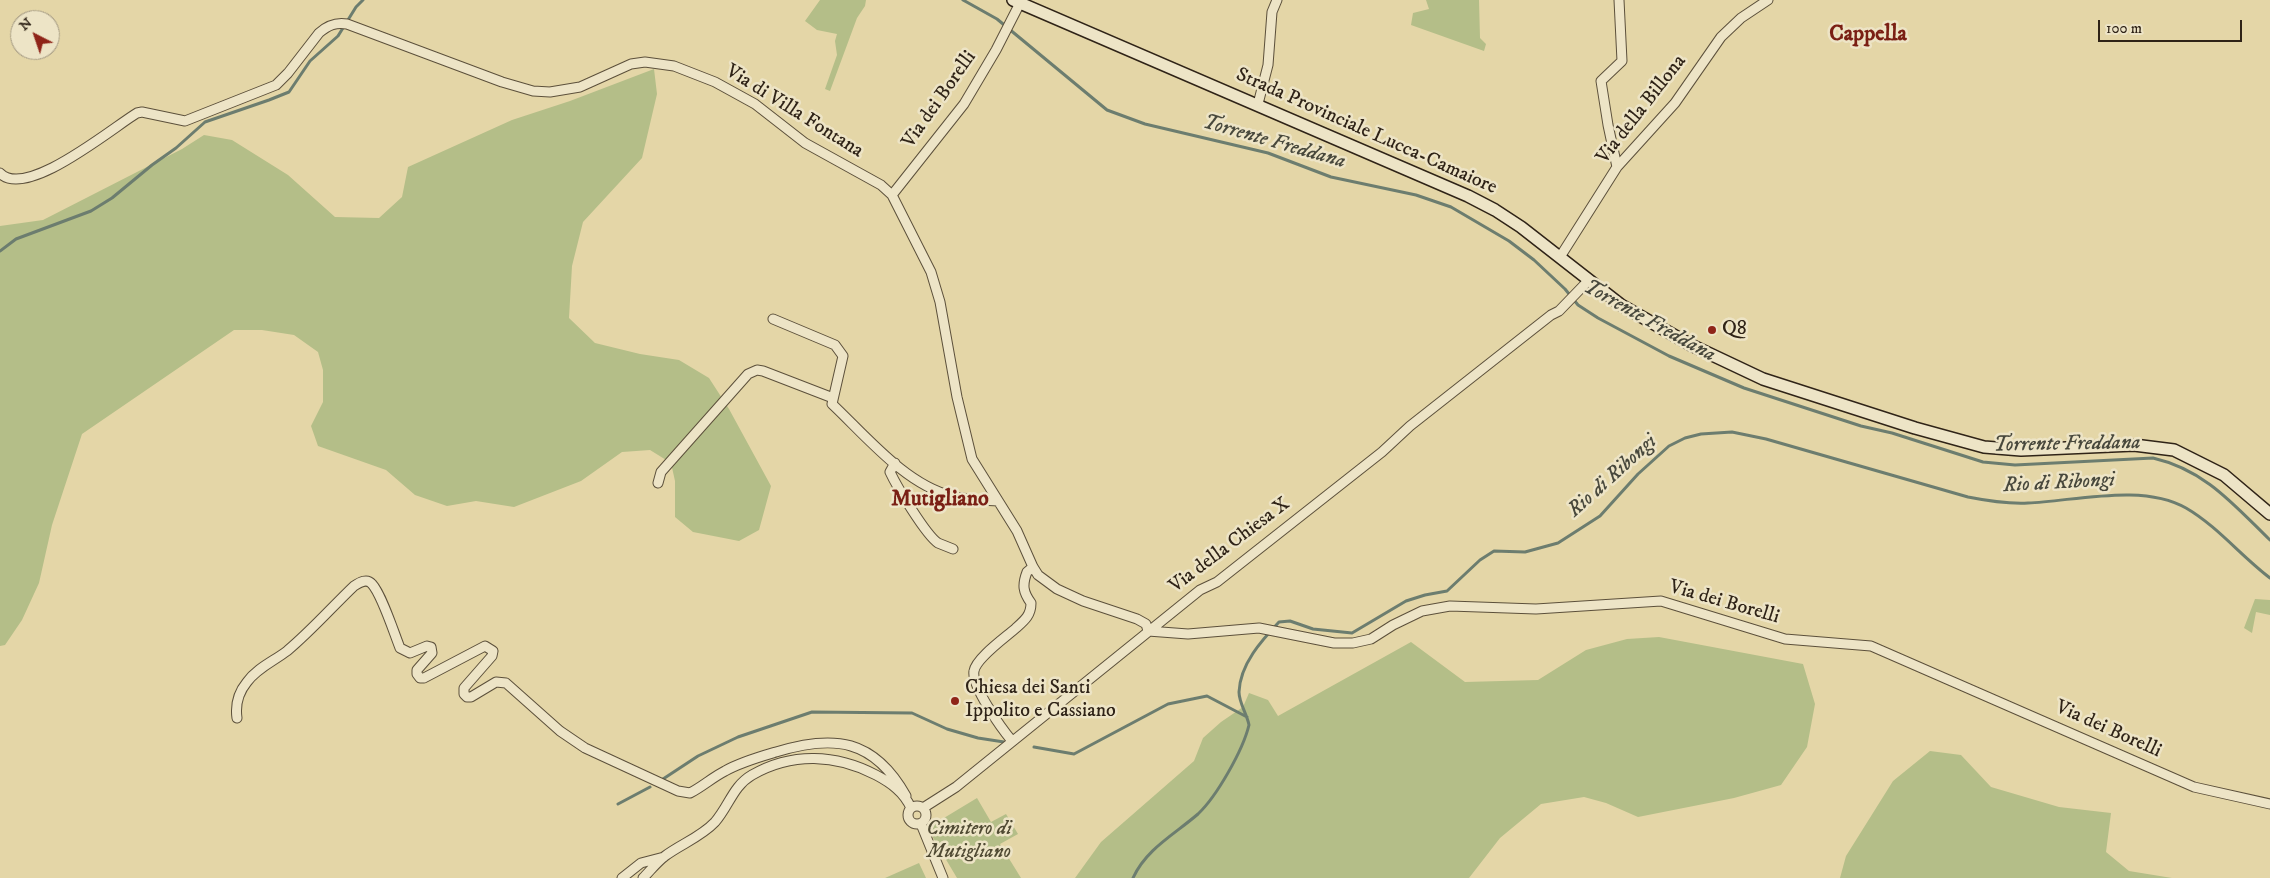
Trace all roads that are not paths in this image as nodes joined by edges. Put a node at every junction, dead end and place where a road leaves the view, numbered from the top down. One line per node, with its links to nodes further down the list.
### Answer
1 (1278, 0): 5 (street)
2 (1619, 0): 6 (street)
3 (1768, 0): 6 (street, Via della Billona)
4 (1016, 2): 5 (main road, Strada Provinciale Lucca-Camaiore); 8 (street, Via dei Borelli)
5 (1258, 104): 9 (main road, Strada Provinciale Lucca-Camaiore)
6 (1617, 167): 9 (street, Via della Billona)
7 (0, 173): 8 (street, Via di Villa Fontana)
8 (892, 195): 15 (street, Via di Villa Fontana)
9 (1560, 257): 10 (main road, Strada Provinciale Lucca-Camaiore)
10 (1585, 285): 16 (main road, Strada Provinciale Lucca-Camaiore); 19 (street, Via della Chiesa X)
11 (773, 319): 12 (street)
12 (833, 398): 13 (street); 14 (street)
13 (895, 463): 15 (street); 17 (street)
14 (658, 483)
15 (998, 501): 18 (street, Via di Villa Fontana)
16 (2270, 514)
17 (953, 549)
18 (1033, 567): 19 (street, Via di Villa Fontana); 21 (street)
19 (1148, 631): 21 (street, Via della Chiesa X); 23 (street, Via dei Borelli)
20 (237, 718): 22 (street)
21 (1012, 741): 25 (street, Via della Chiesa X)
22 (906, 796): 24 (street); 27 (street)
23 (2270, 804)
24 (911, 808): 25 (street); 26 (street)
25 (923, 808): 26 (street)
26 (921, 824): 30 (street)
27 (664, 857): 28 (street); 29 (street)
28 (622, 878)
29 (643, 878)
30 (943, 878)

